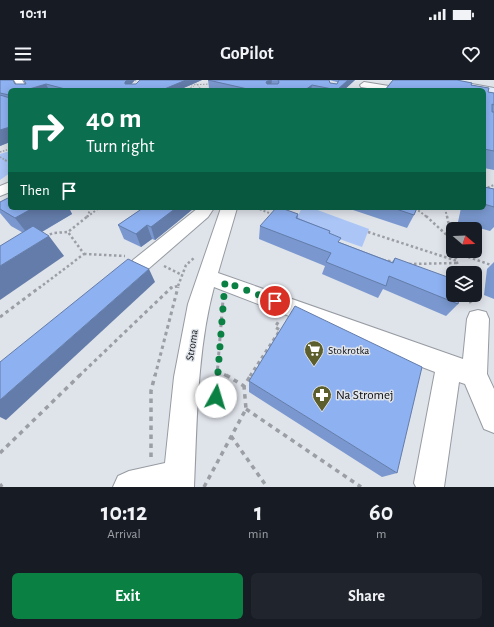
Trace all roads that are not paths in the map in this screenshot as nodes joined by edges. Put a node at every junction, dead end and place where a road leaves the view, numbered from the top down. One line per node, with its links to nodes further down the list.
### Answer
1 (433, 83): 4 (main road); 5 (main road)
2 (364, 85): 3 (street)
3 (383, 88)
4 (449, 88)
5 (471, 88)
6 (205, 210): 8 (street)
7 (229, 210): 9 (street, Stroma)
8 (140, 265)
9 (216, 280): 11 (street); 15 (street, Stroma)
10 (478, 319): 12 (street)
11 (449, 366): 12 (street); 14 (street)
12 (474, 375): 13 (street)
13 (494, 419)
14 (430, 483)
15 (168, 484)

